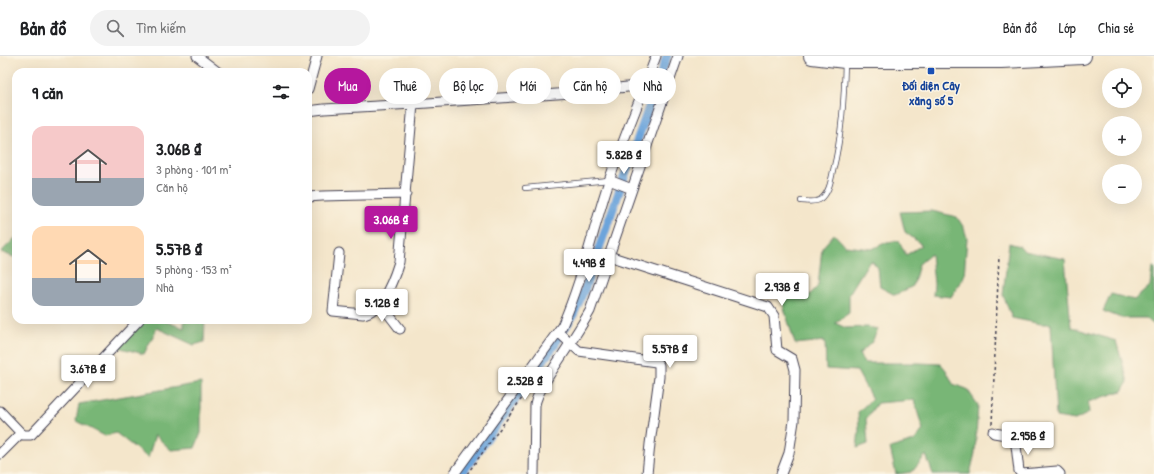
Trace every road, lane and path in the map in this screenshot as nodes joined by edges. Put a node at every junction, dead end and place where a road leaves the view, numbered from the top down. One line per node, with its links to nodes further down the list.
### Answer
1 (197, 56): 10 (street)
2 (316, 56): 12 (street)
3 (656, 56): 11 (street)
4 (678, 56): 20 (street)
5 (812, 56): 9 (highway)
6 (1083, 56): 7 (highway)
7 (1041, 57): 8 (highway)
8 (1001, 58): 9 (highway)
9 (845, 60): 23 (lane)
10 (213, 68)
11 (652, 68)
12 (312, 72)
13 (629, 87): 14 (street)
14 (431, 103)
15 (414, 104): 17 (street); 21 (street)
16 (639, 104): 18 (street)
17 (312, 110)
18 (609, 180): 19 (lane); 20 (street); 30 (street)
19 (525, 188)
20 (632, 189): 25 (street)
21 (406, 194): 22 (street); 27 (street)
22 (312, 197)
23 (801, 201)
24 (339, 253): 27 (street)
25 (609, 256): 31 (street); 41 (street)
26 (999, 256): 34 (path)
27 (380, 303): 29 (street)
28 (135, 324): 35 (street)
29 (400, 329)
30 (558, 332): 31 (street); 37 (street)
31 (570, 344): 39 (street); 40 (street)
32 (530, 391): 38 (path)
33 (0, 411): 35 (street)
34 (992, 432): 42 (street)
35 (21, 433): 36 (street)
36 (0, 454)
37 (454, 474)
38 (467, 474)
39 (534, 474)
40 (647, 474)
41 (781, 474)
42 (1060, 474)

